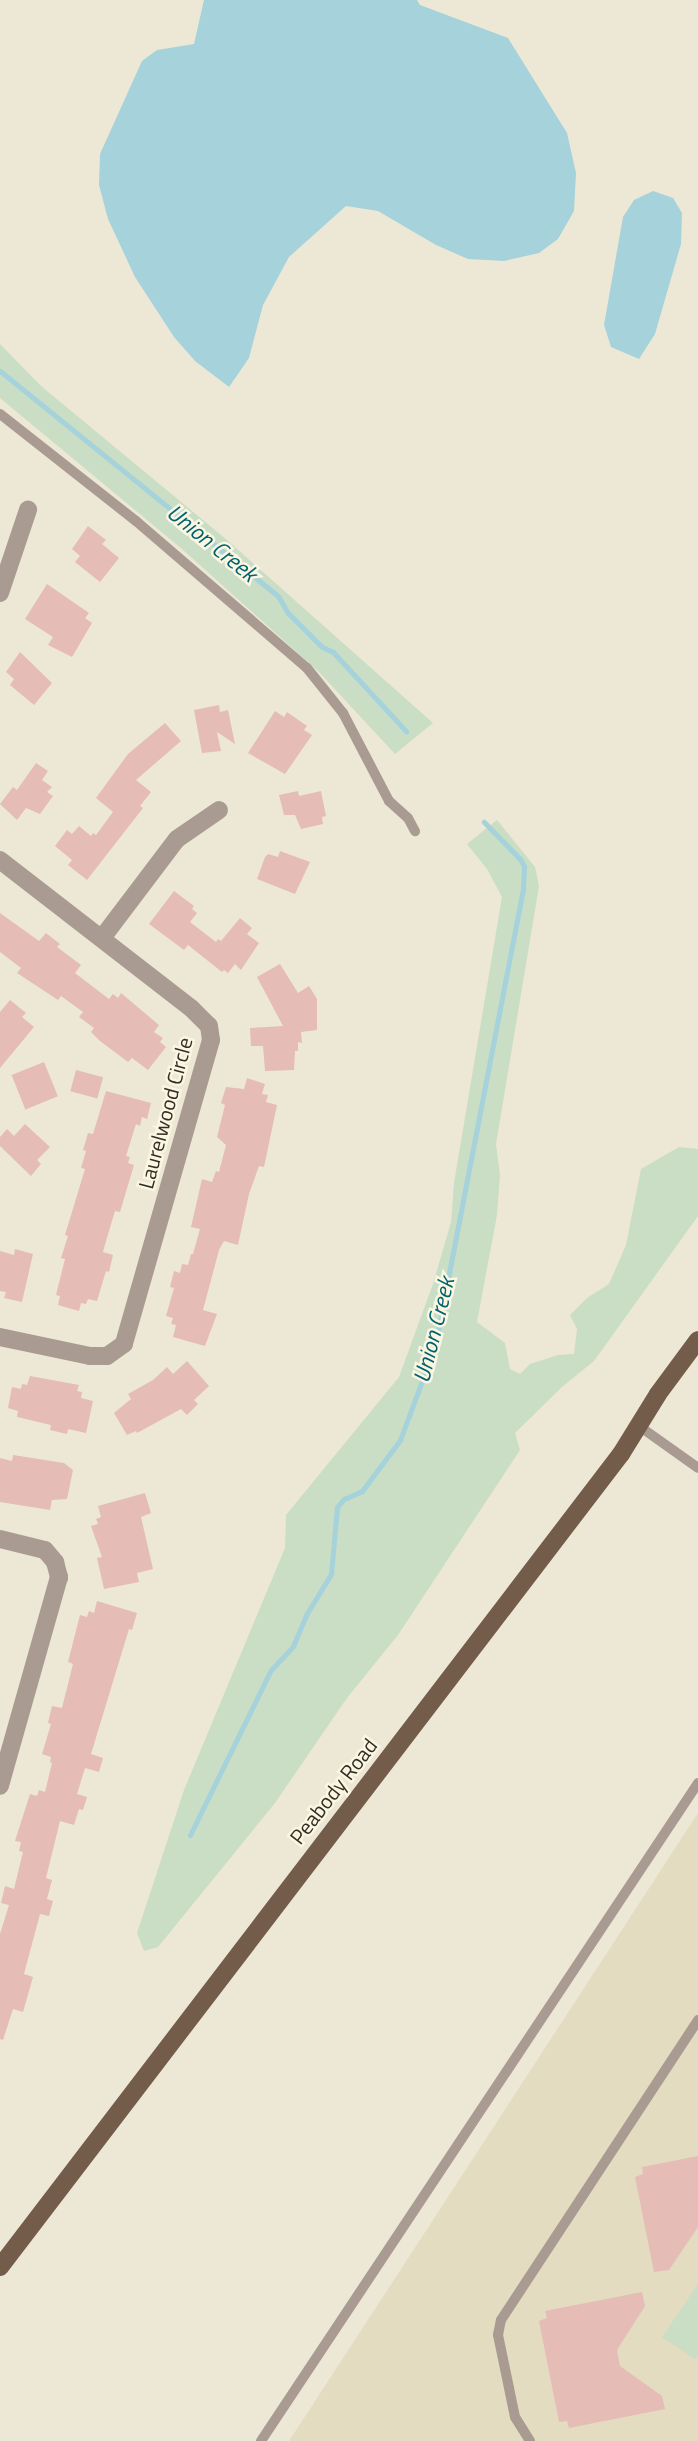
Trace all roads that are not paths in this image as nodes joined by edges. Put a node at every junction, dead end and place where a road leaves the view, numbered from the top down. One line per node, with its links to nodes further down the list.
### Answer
1 (0, 414): 5 (lane)
2 (28, 510): 3 (street)
3 (0, 593)
4 (219, 810): 7 (street)
5 (415, 831)
6 (0, 860): 7 (street, Laurelwood Circle)
7 (103, 938): 8 (street, Laurelwood Circle)
8 (0, 1337)
9 (698, 1340): 10 (main road, Peabody Road)
10 (639, 1426): 11 (lane); 16 (main road, Peabody Road)
11 (698, 1468)
12 (0, 1539): 14 (street)
13 (698, 1783): 17 (lane)
14 (0, 1786)
15 (698, 2020): 18 (lane)
16 (0, 2267)
17 (261, 2441)
18 (530, 2441)

